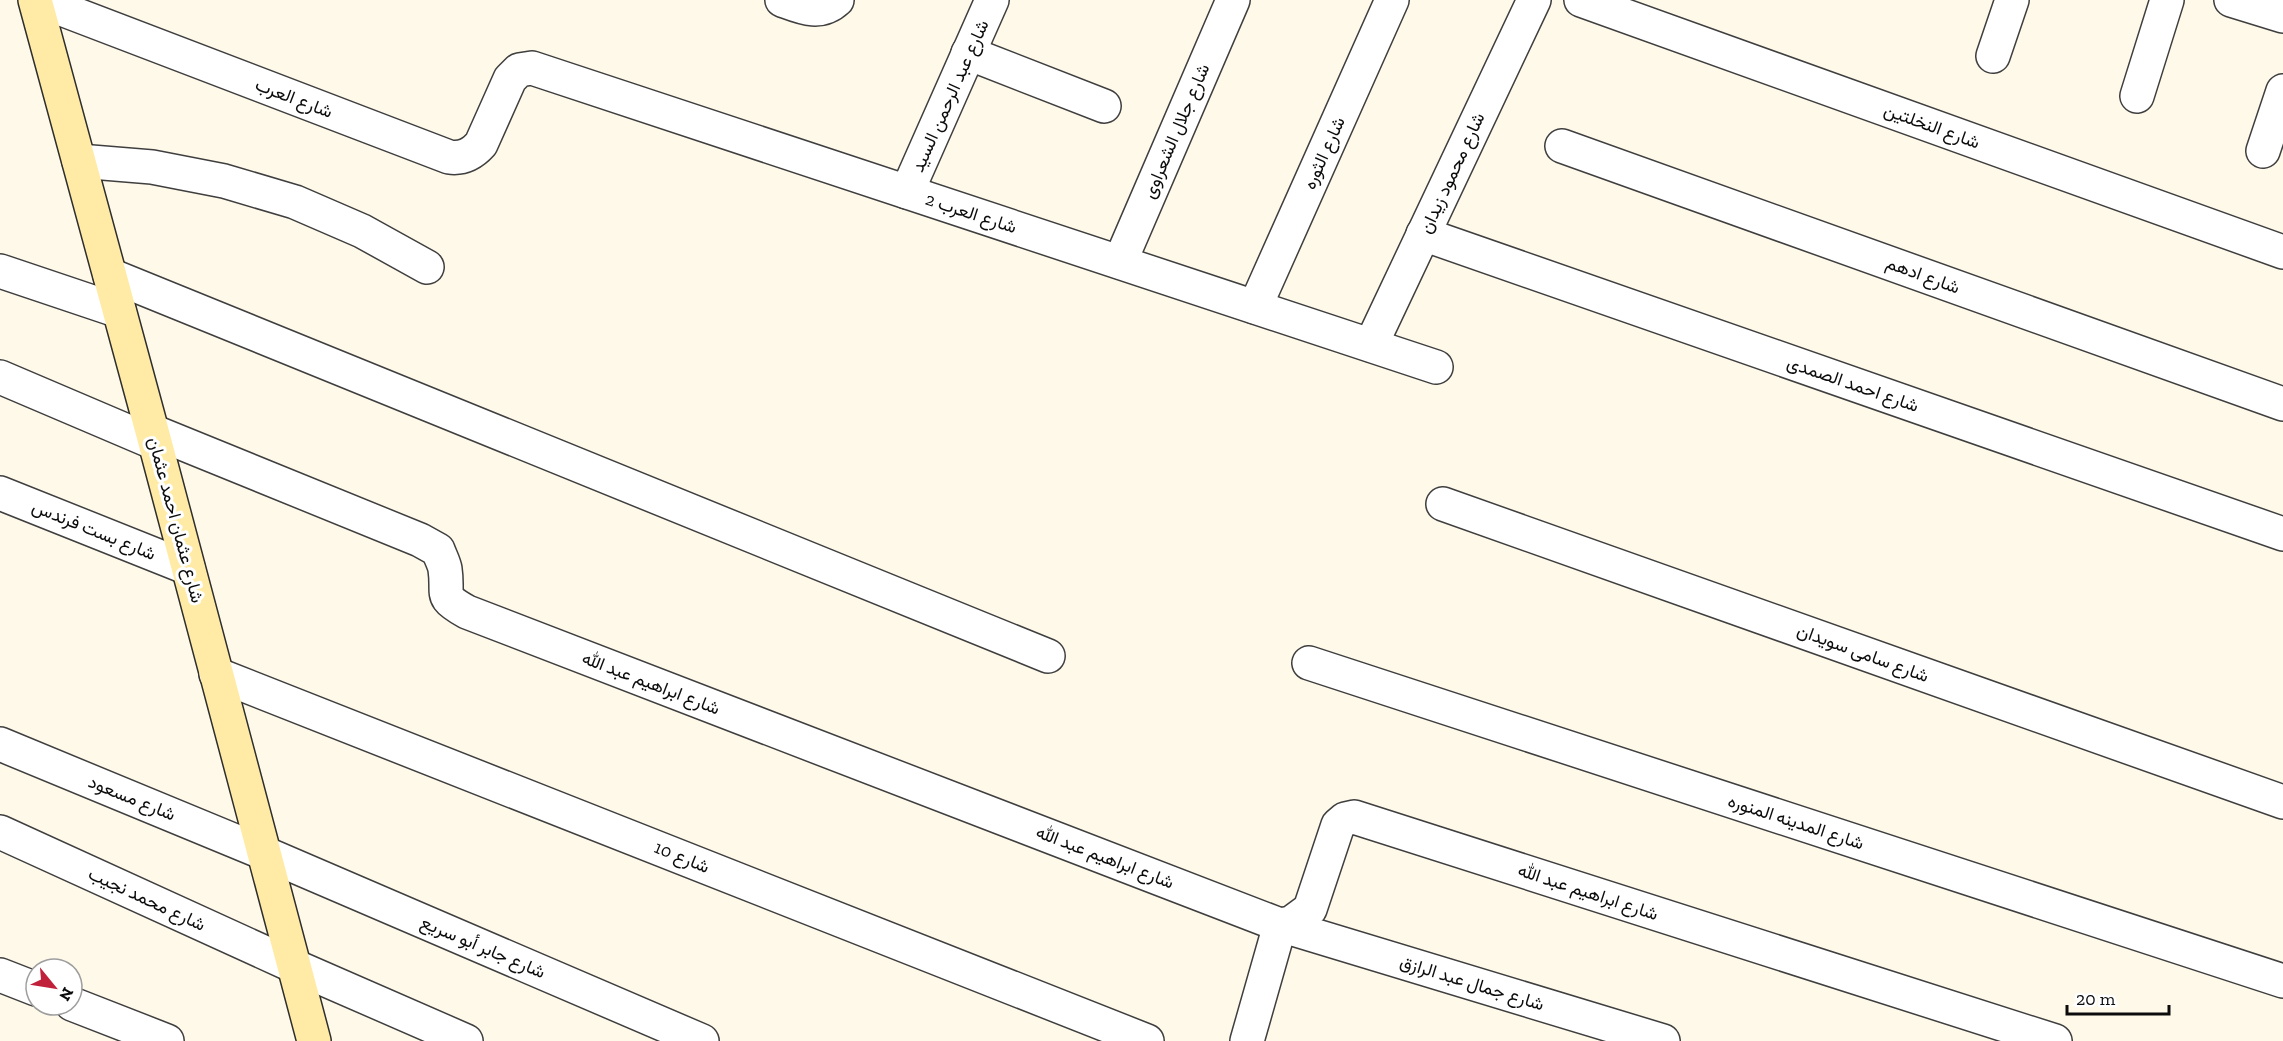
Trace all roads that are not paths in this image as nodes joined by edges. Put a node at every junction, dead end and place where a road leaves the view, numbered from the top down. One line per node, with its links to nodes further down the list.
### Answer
1 (37, 0): 15 (street, شارع العرب); 21 (street, شارع عثمان احمد عثمان)
2 (782, 0): 3 (street)
3 (837, 0)
4 (992, 0): 13 (street, شارع عبد الرحمن السيد)
5 (1233, 0): 25 (street, شارع جلال الشعراوى)
6 (1392, 0): 29 (street, شارع الثوره)
7 (1534, 0): 23 (street, شارع محمود زيدان)
8 (1581, 0): 24 (street, شارع النخلتين)
9 (2012, 0): 14 (street)
10 (2167, 0): 17 (street)
11 (2231, 0): 12 (street)
12 (2283, 16)
13 (968, 54): 18 (street); 22 (street, شارع عبد الرحمن السيد)
14 (1993, 56)
15 (510, 79): 22 (street, شارع العرب 2)
16 (2283, 91): 20 (street)
17 (2137, 96)
18 (1104, 106)
19 (1562, 146): 34 (street, شارع ادهم)
20 (2263, 151)
21 (79, 161): 26 (street); 28 (street, شارع عثمان احمد عثمان)
22 (907, 192): 25 (street, شارع العرب 2)
23 (1423, 234): 31 (street, شارع محمود زيدان); 38 (street, شارع احمد الصمدى)
24 (2283, 252)
25 (1120, 262): 29 (street, شارع العرب 2)
26 (427, 267)
27 (0, 271): 30 (street)
28 (110, 275): 30 (street, شارع عثمان احمد عثمان); 40 (street)
29 (1255, 307): 31 (street, شارع العرب 2)
30 (119, 311): 35 (street, شارع عثمان احمد عثمان)
31 (1371, 345): 32 (street, شارع العرب 2)
32 (1436, 367)
33 (0, 377): 35 (street)
34 (2283, 404)
35 (154, 437): 39 (street, شارع عثمان احمد عثمان); 47 (street, شارع ابراهيم عبد الله)
36 (0, 493): 39 (street, شارع بست فرندس)
37 (1443, 504): 44 (street, شارع سامى سويدان)
38 (2283, 534)
39 (188, 568): 42 (street, شارع عثمان احمد عثمان)
40 (1048, 656)
41 (1309, 663): 50 (street, شارع المدينه المنوره)
42 (216, 674): 46 (street, شارع عثمان احمد عثمان); 57 (street, شارع 10)
43 (0, 744): 46 (street, شارع مسعود)
44 (2283, 802)
45 (0, 832): 48 (street, شارع محمد نجيب)
46 (264, 853): 48 (street, شارع عثمان احمد عثمان); 56 (street, شارع جابر أبو سريع)
47 (1280, 925): 58 (street); 59 (street, شارع جمال عبد الرازق); 60 (street, شارع ابراهيم عبد الله)
48 (294, 966): 54 (street, شارع عثمان احمد عثمان); 55 (street, شارع محمد نجيب)
49 (0, 975): 51 (street)
50 (2283, 981)
51 (24, 984)
52 (84, 1009): 53 (street)
53 (167, 1041)
54 (314, 1041)
55 (466, 1041)
56 (702, 1041)
57 (1147, 1041)
58 (1247, 1041)
59 (1664, 1041)
60 (2055, 1041)

